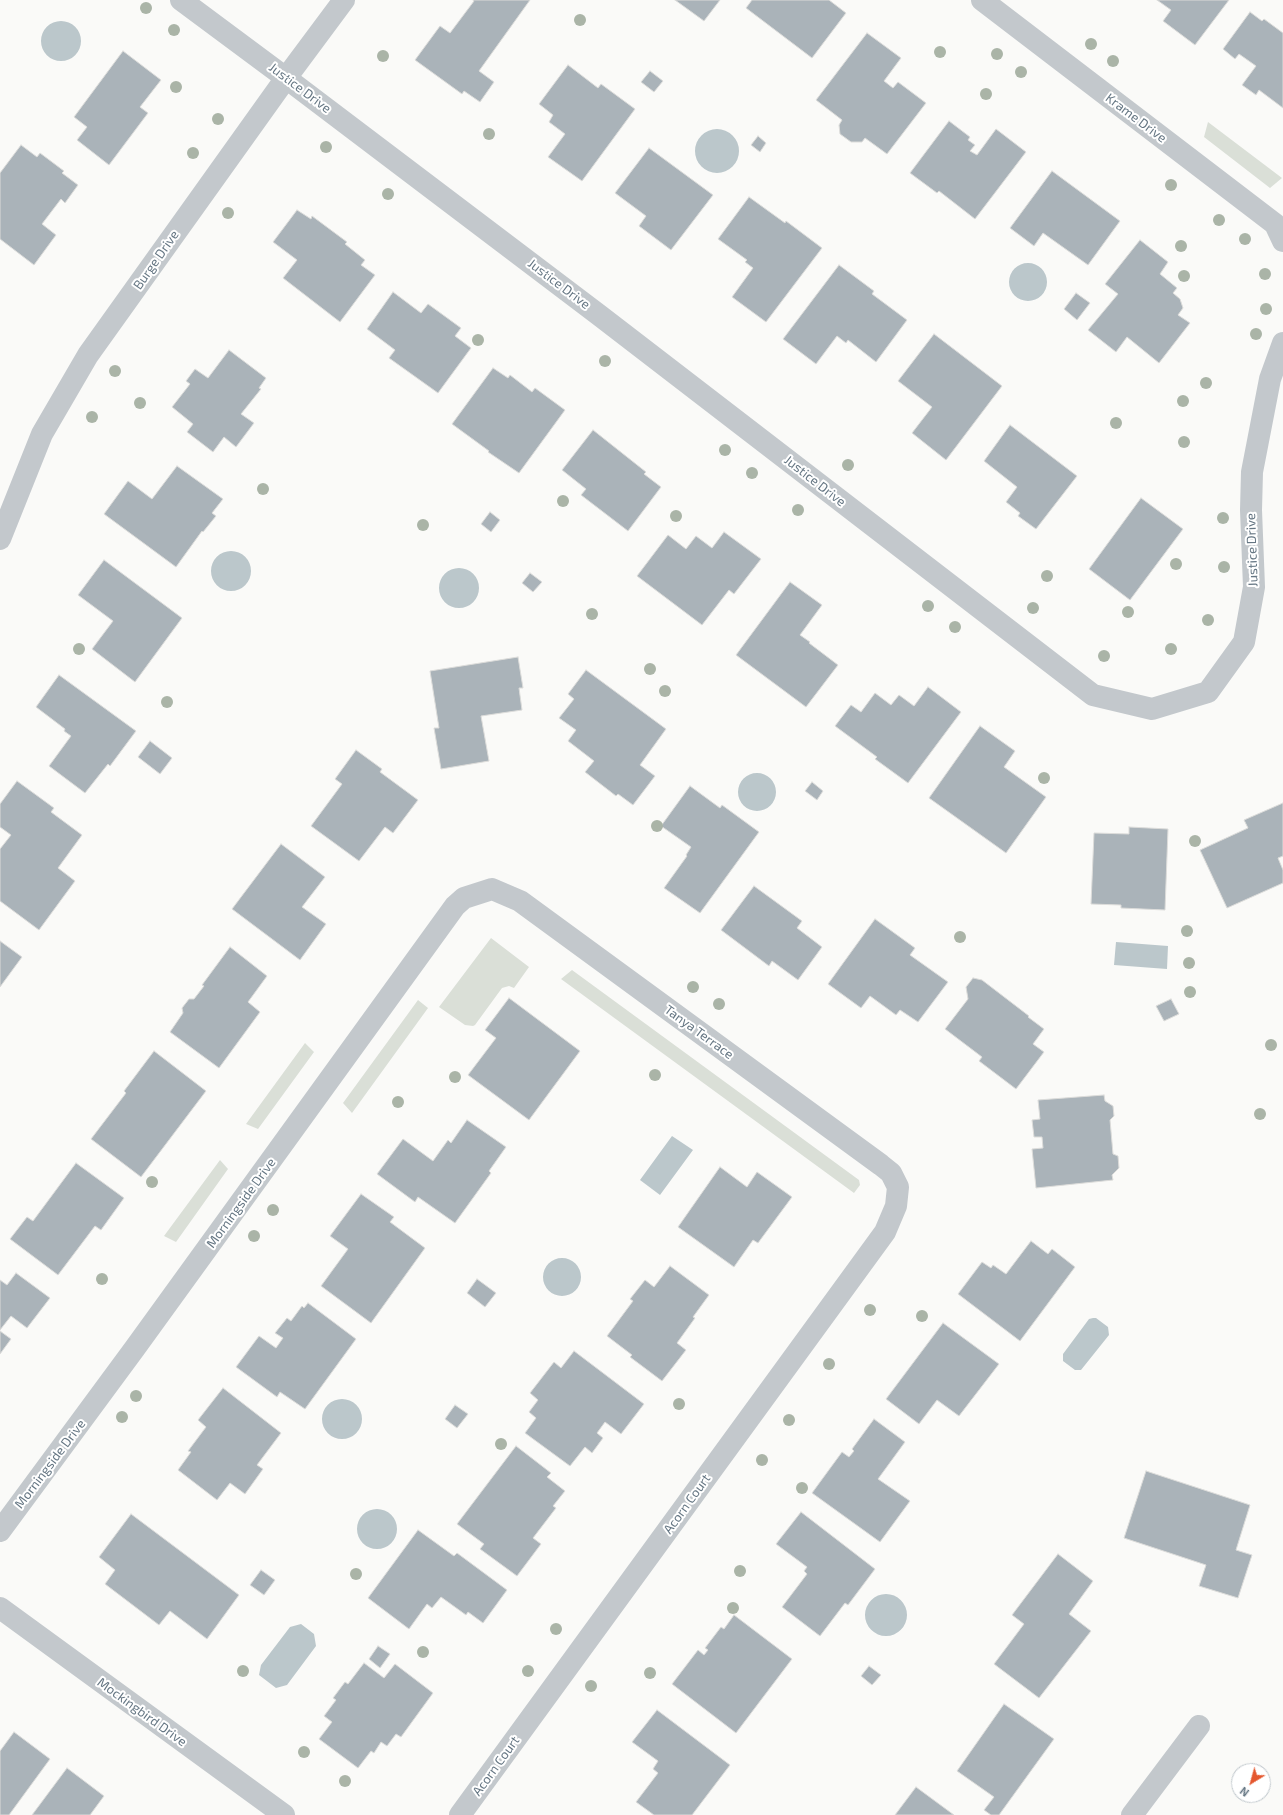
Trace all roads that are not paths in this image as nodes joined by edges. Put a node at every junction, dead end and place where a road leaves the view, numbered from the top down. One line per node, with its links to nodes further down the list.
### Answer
1 (180, 0): 4 (street, Justice Drive)
2 (344, 0): 4 (street, Burge Drive)
3 (982, 0): 5 (street, Krame Drive)
4 (286, 78): 6 (street, Justice Drive); 7 (street, Burge Drive)
5 (1283, 241)
6 (1283, 343)
7 (0, 539)
8 (492, 888): 9 (street, Tanya Terrace); 10 (street, Morningside Drive)
9 (898, 1187): 14 (street, Acorn Court)
10 (0, 1531)
11 (0, 1608): 13 (street, Mockingbird Drive)
12 (1199, 1726): 15 (street)
13 (284, 1815)
14 (460, 1815)
15 (1132, 1815)

